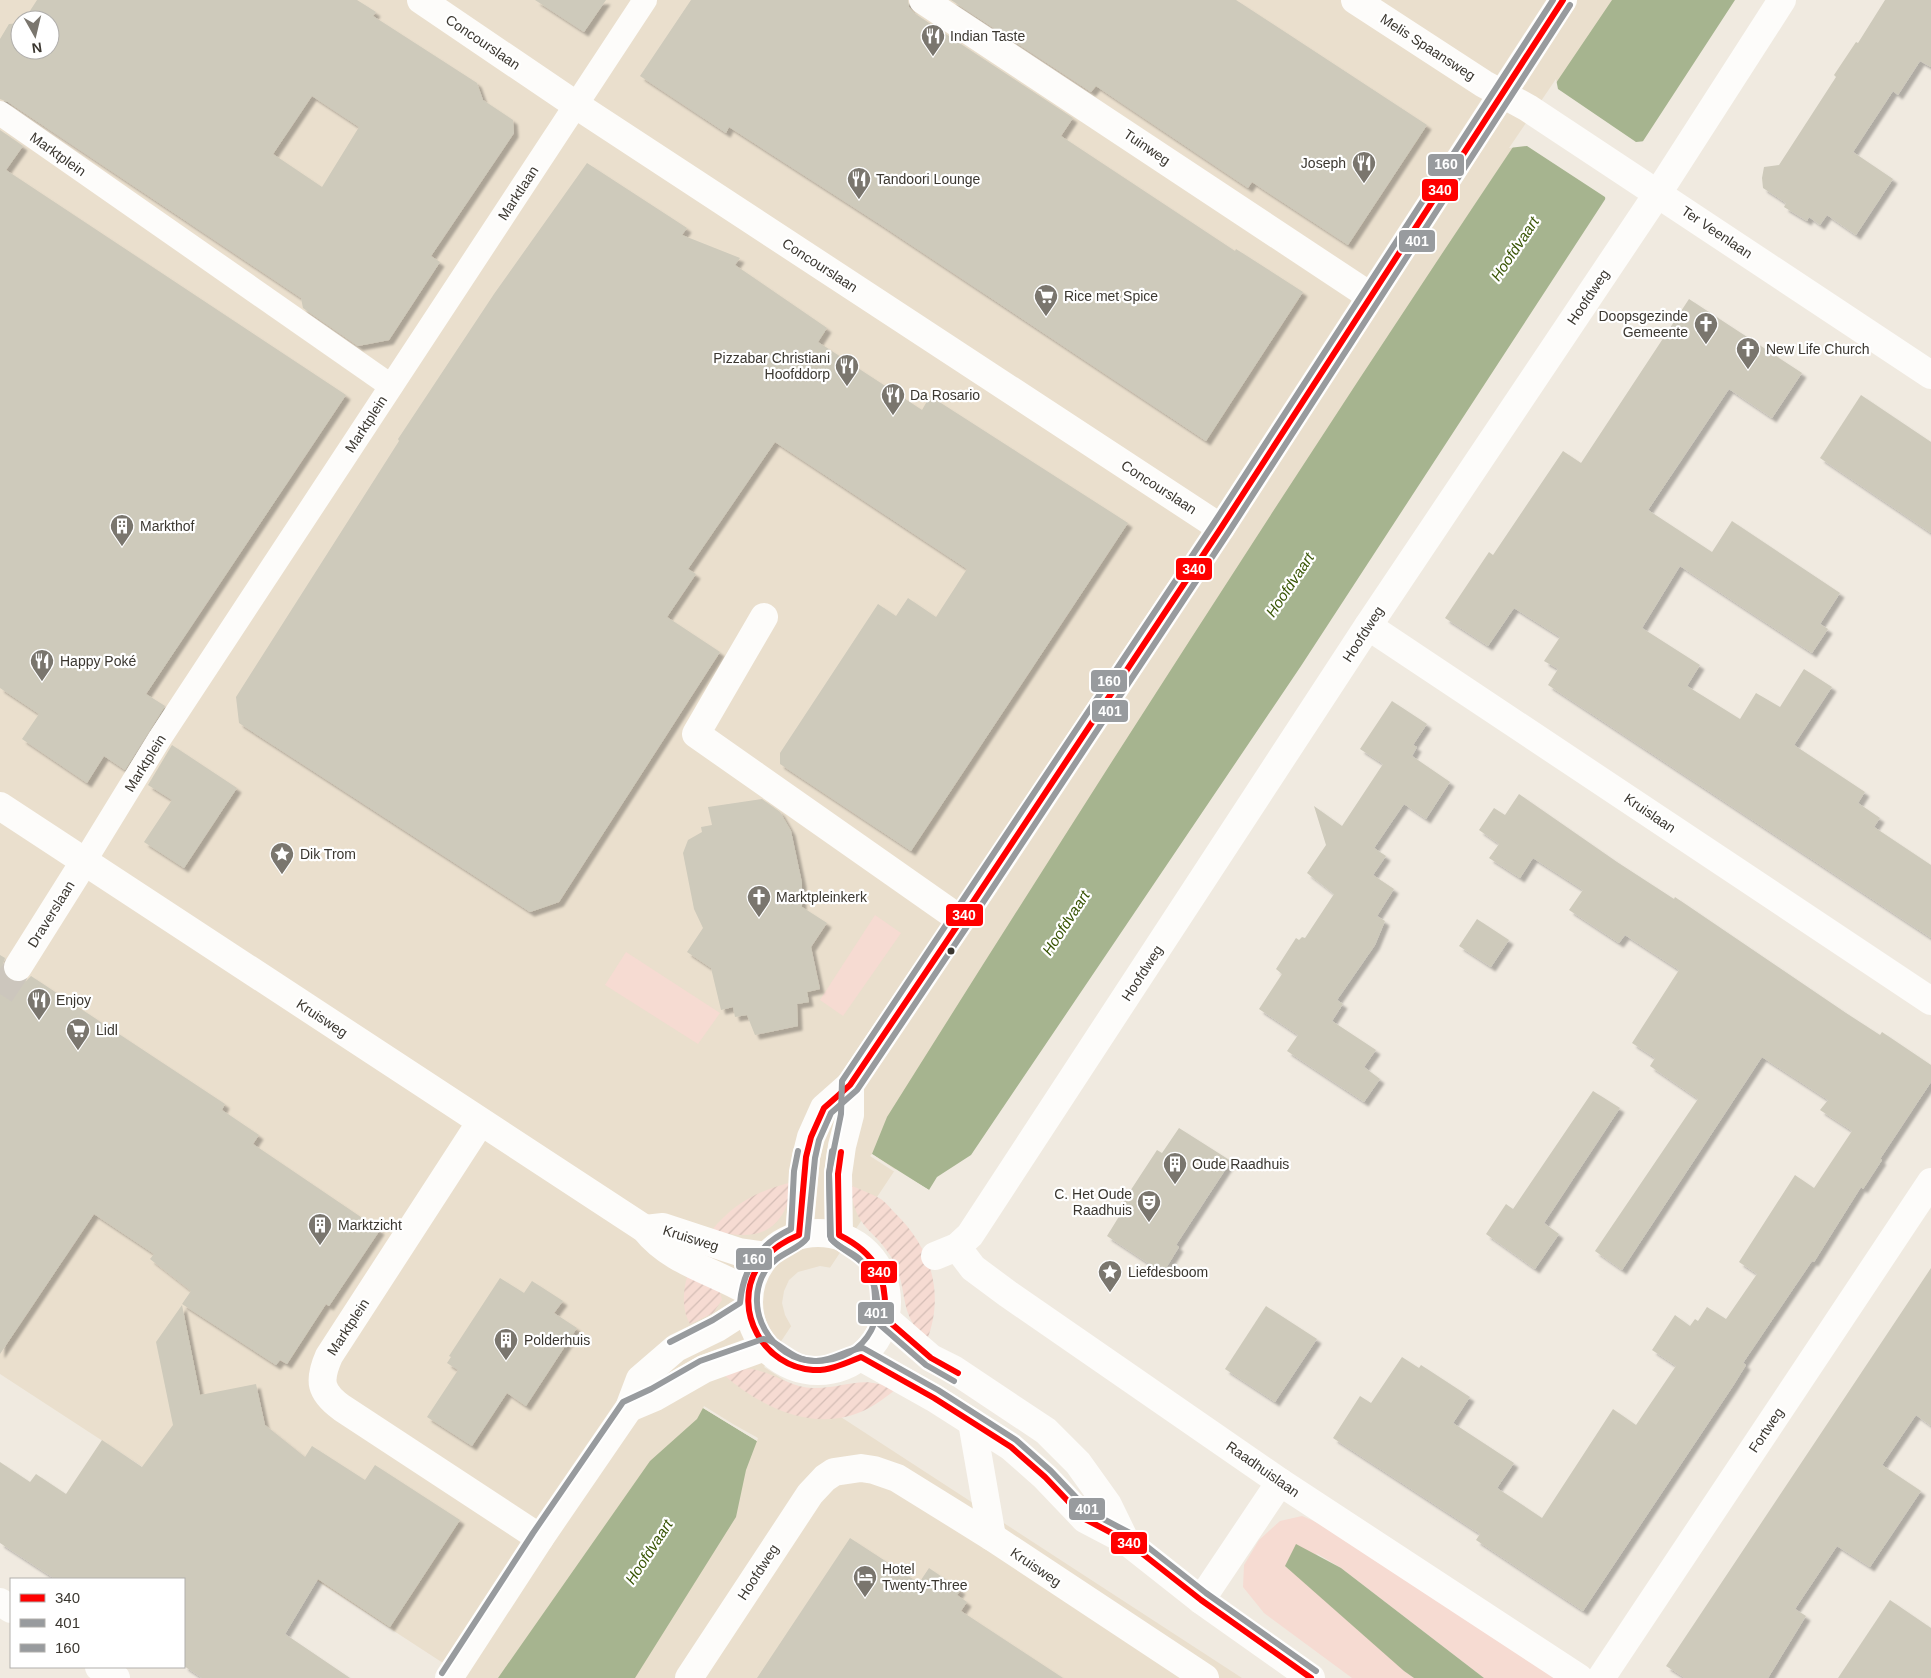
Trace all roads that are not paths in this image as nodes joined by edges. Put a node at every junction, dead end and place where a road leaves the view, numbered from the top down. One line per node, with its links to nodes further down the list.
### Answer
1 (421, 0): 8 (street, Concourslaan)
2 (645, 0): 8 (street, Marktlaan)
3 (923, 0): 11 (street, Tuinweg)
4 (1355, 0): 7 (street, Melis Spaansweg)
5 (1562, 0): 7 (street)
6 (1782, 0): 10 (street, Hoofdweg)
7 (1502, 93): 10 (street, Ter Veenlaan); 11 (street)
8 (576, 105): 13 (street, Marktlaan); 14 (street, Concourslaan)
9 (0, 113): 13 (street, Marktplein)
10 (1658, 193): 12 (street, Ter Veenlaan); 16 (street, Hoofdweg)
11 (1370, 296): 14 (street)
12 (1931, 374)
13 (391, 386): 18 (street, Marktplein)
14 (1221, 528): 19 (street)
15 (764, 617): 19 (street)
16 (1368, 626): 21 (street, Kruislaan); 28 (street, Hoofdweg)
17 (0, 806): 18 (street, Kruisweg)
18 (84, 862): 20 (street, Draverslaan); 23 (street, Kruisweg)
19 (961, 920): 22 (street)
20 (18, 967)
21 (1931, 1001)
22 (850, 1085): 26 (street); 27 (street)
23 (480, 1123): 25 (street, Kruisweg); 39 (street, Marktplein)
24 (1931, 1182): 49 (street, Fortweg)
25 (645, 1229): 29 (street, Kruisweg); 30 (street, Kruisweg)
26 (799, 1235): 27 (street); 29 (street)
27 (839, 1235): 31 (street)
28 (946, 1251): 37 (street, Raadhuislaan)
29 (766, 1256): 30 (street)
30 (749, 1300): 32 (street); 34 (street)
31 (885, 1318): 33 (street); 40 (street)
32 (765, 1347): 33 (street); 34 (street)
33 (861, 1357): 35 (street)
34 (629, 1408): 39 (street)
35 (972, 1422): 38 (street); 40 (street)
36 (861, 1468): 38 (street, Kruisweg); 45 (street, Hoofdweg)
37 (1280, 1482): 41 (street); 48 (street, Raadhuislaan)
38 (992, 1537): 46 (street, Kruisweg)
39 (540, 1538): 44 (street)
40 (1125, 1540): 41 (street)
41 (1201, 1600): 47 (street)
42 (101, 1668): 43 (street)
43 (116, 1678)
44 (449, 1678)
45 (688, 1678)
46 (1205, 1678)
47 (1310, 1678)
48 (1579, 1678)
49 (1601, 1678)

